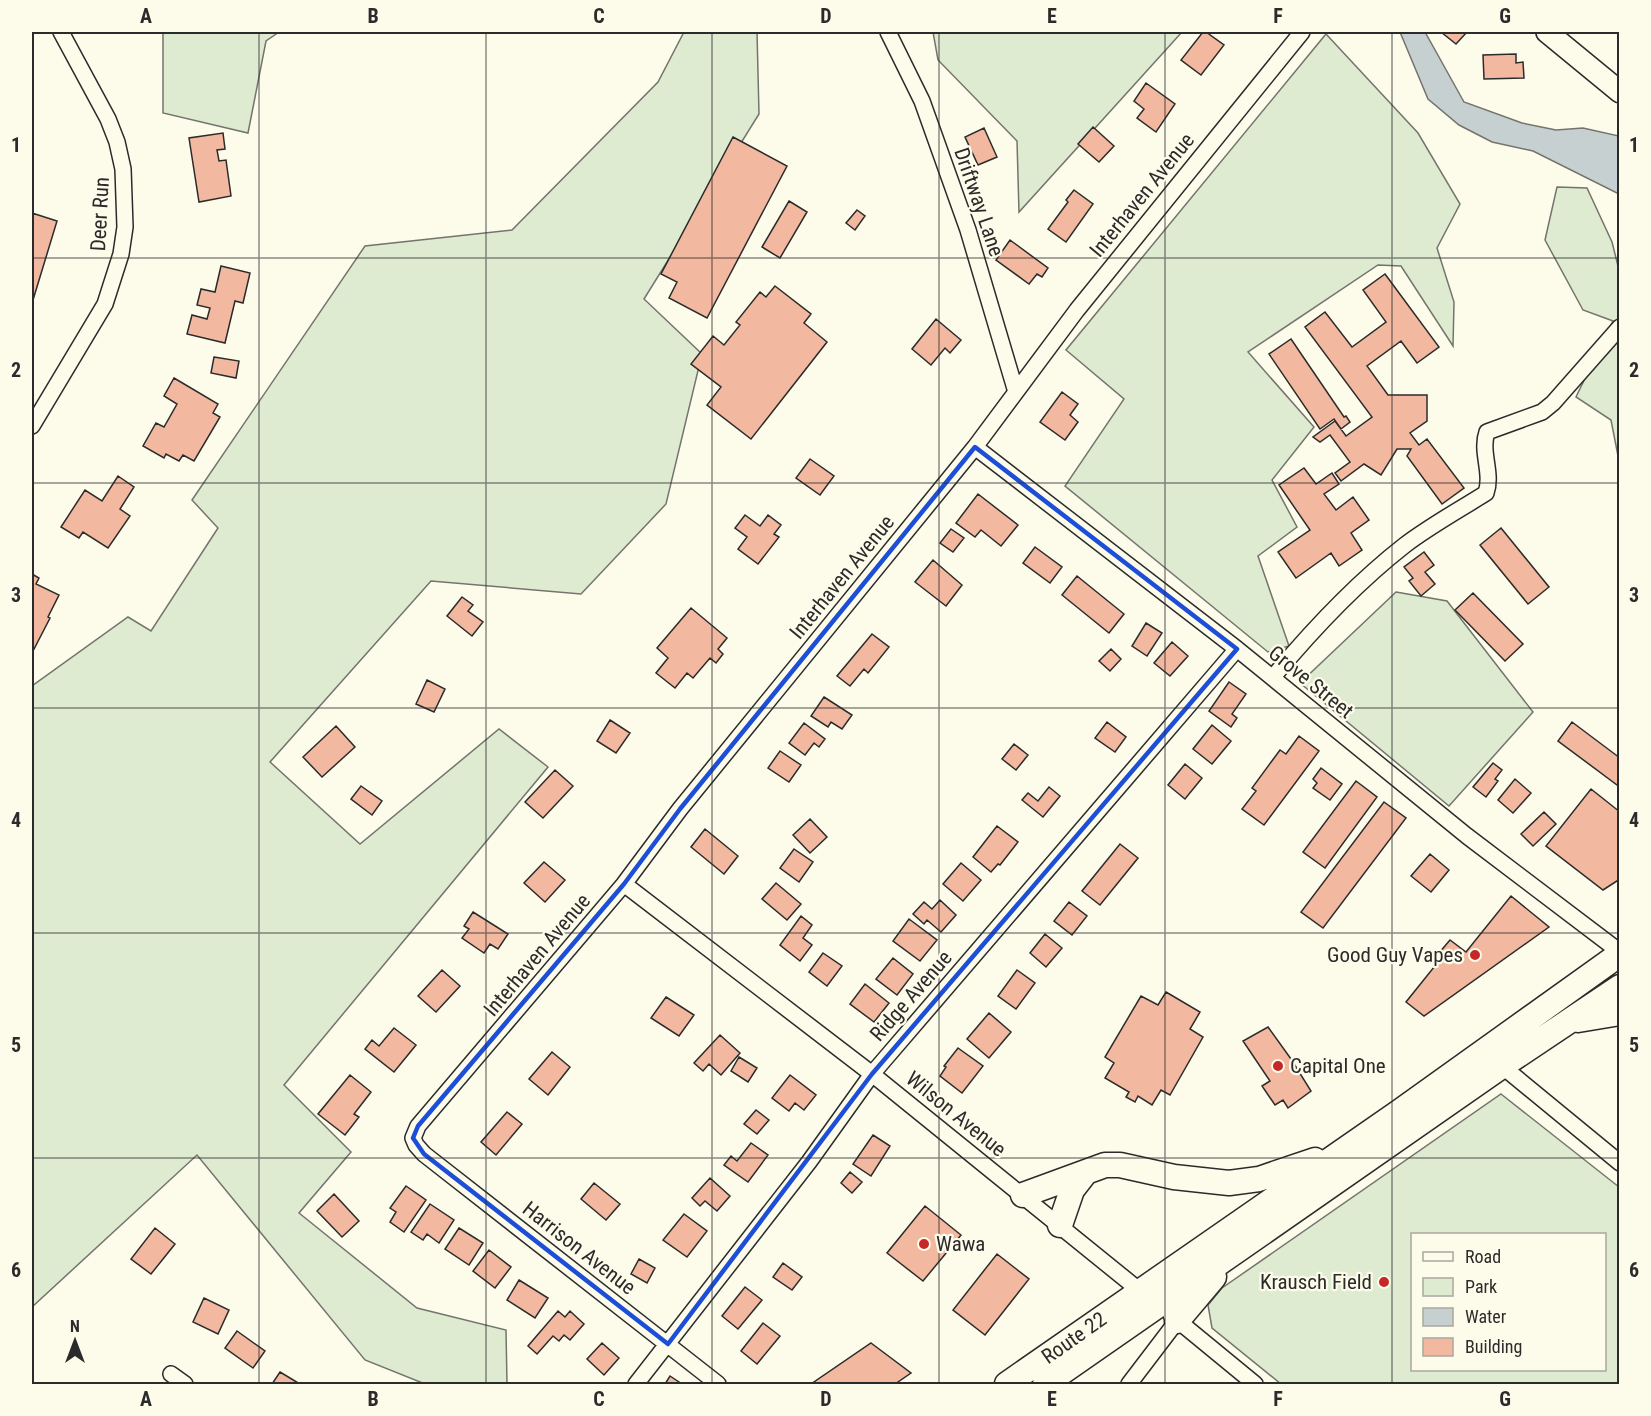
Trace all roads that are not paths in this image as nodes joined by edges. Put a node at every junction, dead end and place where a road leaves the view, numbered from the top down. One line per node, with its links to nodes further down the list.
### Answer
1 (61, 32): 8 (street, Deer Run)
2 (888, 32): 7 (street, Driftway Lane)
3 (1302, 32): 7 (street, Interhaven Avenue)
4 (1547, 32): 5 (main road)
5 (1620, 92)
6 (1620, 327): 11 (street)
7 (1016, 392): 9 (street, Interhaven Avenue)
8 (32, 426)
9 (975, 447): 10 (street, Grove Street); 12 (street, Interhaven Avenue)
10 (1237, 649): 11 (street, Grove Street); 18 (street, Ridge Avenue)
11 (1273, 677): 13 (street, Grove Street)
12 (624, 884): 18 (street, Wilson Avenue); 20 (street, Interhaven Avenue)
13 (1620, 953): 19 (highway)
14 (1620, 987): 16 (highway)
15 (1620, 1013): 16 (highway)
16 (1566, 1022): 17 (highway)
17 (1502, 1066): 21 (street); 25 (highway)
18 (872, 1074): 23 (street, Wilson Avenue); 28 (street, Ridge Avenue)
19 (1375, 1129): 22 (highway); 26 (highway)
20 (416, 1145): 28 (street, Harrison Avenue)
21 (1620, 1163)
22 (1086, 1172): 23 (highway); 24 (highway)
23 (1023, 1195): 24 (street, Wilson Avenue)
24 (1060, 1225): 26 (street, Wilson Avenue)
25 (1234, 1252): 26 (highway); 27 (highway)
26 (1150, 1298): 27 (street, Wilson Avenue); 33 (highway, Route 22); 34 (highway)
27 (1177, 1321): 35 (street); 36 (street, Wilson Avenue)
28 (668, 1344): 31 (street, Ridge Avenue); 32 (street, Harrison Avenue)
29 (171, 1374): 30 (street)
30 (184, 1384)
31 (636, 1384)
32 (718, 1384)
33 (1007, 1384)
34 (1045, 1384)
35 (1129, 1384)
36 (1255, 1384)

